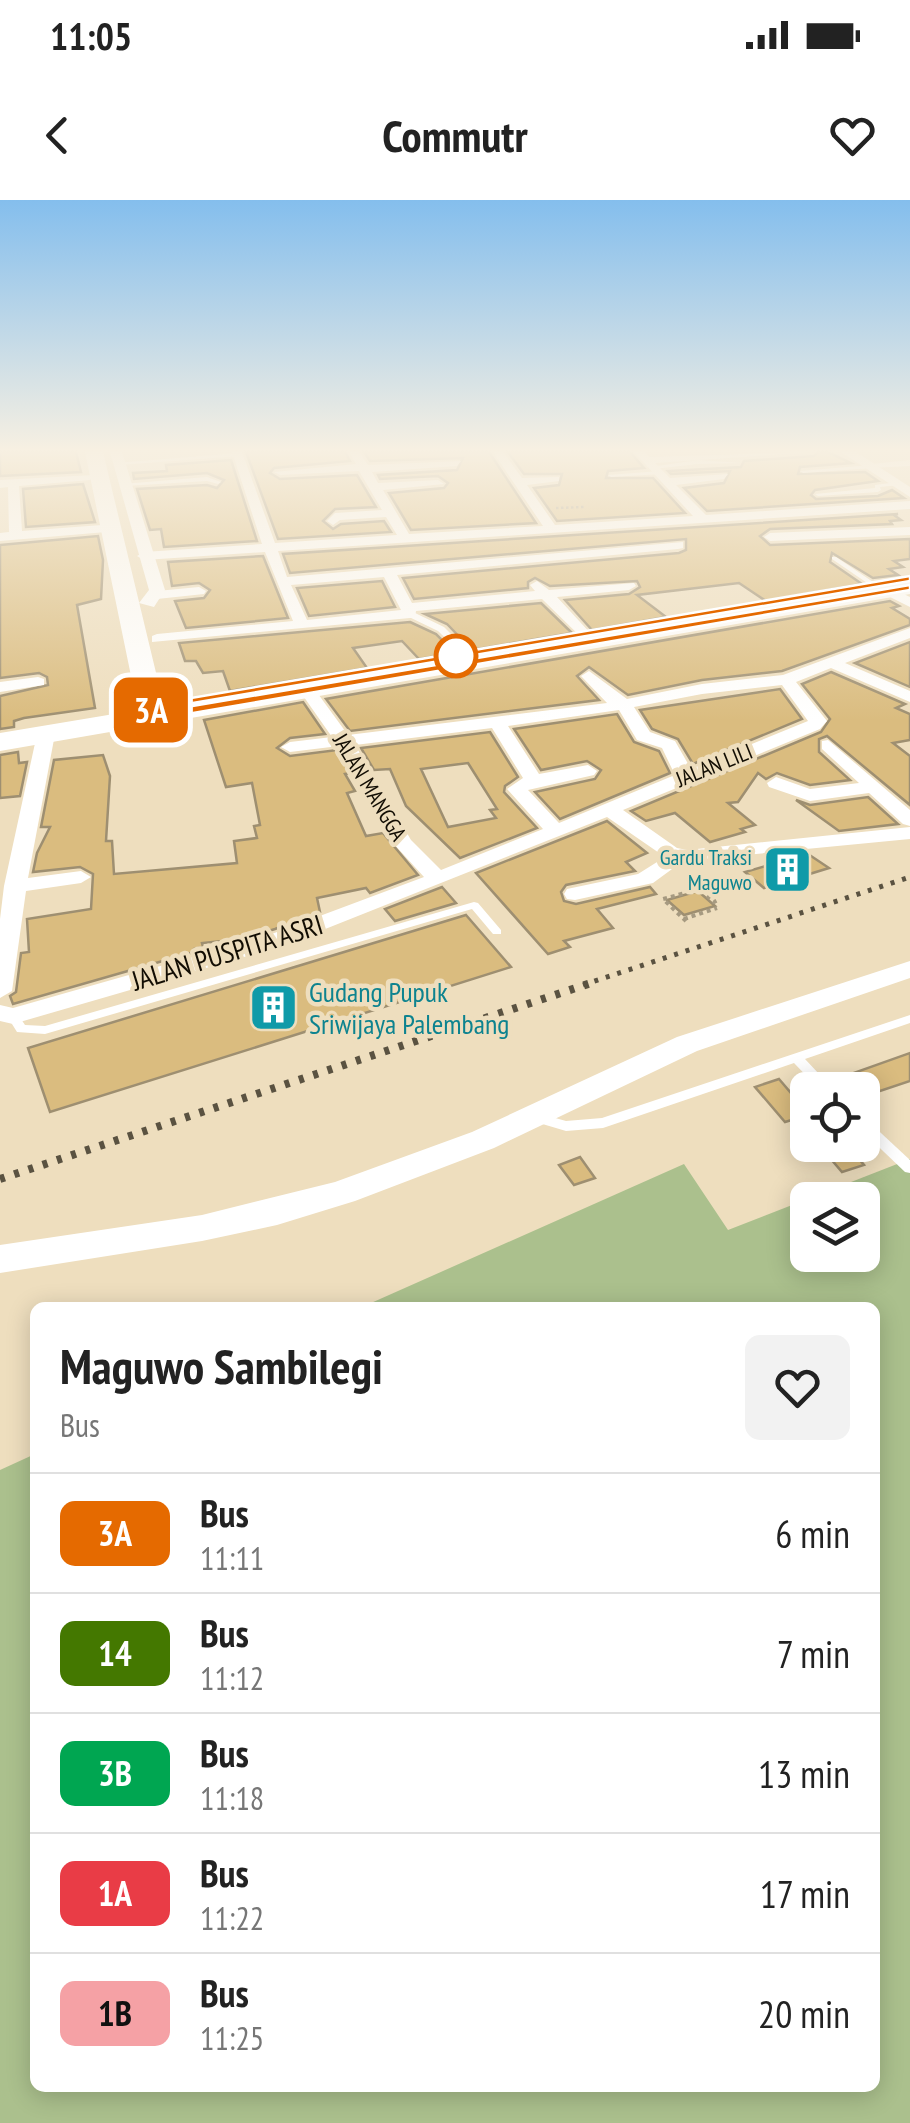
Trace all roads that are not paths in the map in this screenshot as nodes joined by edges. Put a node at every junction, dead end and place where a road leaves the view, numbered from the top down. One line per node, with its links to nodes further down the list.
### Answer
1 (105, 542): 25 (street)
2 (122, 542): 25 (highway)
3 (125, 542): 25 (highway)
4 (136, 542): 14 (street)
5 (267, 542): 12 (street)
6 (324, 542): 12 (street)
7 (375, 542): 17 (street)
8 (498, 542): 16 (street)
9 (768, 542): 10 (street)
10 (810, 542)
11 (678, 545): 16 (street)
12 (268, 546): 14 (street); 19 (street)
13 (429, 552): 18 (street)
14 (144, 556): 25 (street)
15 (834, 558): 21 (lane)
16 (516, 562): 18 (street); 23 (street)
17 (389, 572): 18 (street); 19 (street); 24 (street)
18 (456, 581): 23 (street); 24 (street)
19 (282, 582): 26 (street)
20 (629, 586): 23 (street)
21 (899, 589): 28 (highway); 35 (highway)
22 (199, 591): 25 (street)
23 (545, 594): 28 (street)
24 (409, 611): 26 (street); 29 (lane)
25 (146, 612): 26 (street); 36 (highway)
26 (302, 625)
27 (910, 632): 30 (street)
28 (584, 635): 29 (highway)
29 (467, 654): 36 (highway)
30 (832, 663): 32 (street); 37 (street)
31 (589, 676): 38 (street)
32 (786, 680): 38 (street); 47 (street, JALAN LILI)
33 (38, 682): 34 (street)
34 (0, 687)
35 (307, 690): 36 (highway); 43 (street, JALAN MANGGA)
36 (165, 694): 40 (highway); 41 (highway)
37 (910, 697)
38 (621, 703): 39 (street); 47 (street)
39 (497, 723): 43 (street); 48 (street)
40 (0, 731)
41 (46, 734): 42 (highway); 59 (street)
42 (0, 742)
43 (344, 742): 45 (street); 58 (street, JALAN MANGGA)
44 (828, 745): 50 (street)
45 (290, 747)
46 (588, 771): 48 (street)
47 (685, 776): 52 (street, JALAN LILI)
48 (534, 780): 54 (street)
49 (776, 783): 50 (street)
50 (878, 792): 51 (street); 53 (street)
51 (910, 792)
52 (608, 808): 54 (street, JALAN LILI); 56 (street)
53 (910, 820)
54 (554, 830): 58 (street, JALAN LILI)
55 (910, 833): 56 (street)
56 (677, 856): 60 (street)
57 (82, 878): 59 (street)
58 (438, 879): 64 (street, JALAN PUSPITA ASRI)
59 (16, 886): 63 (street)
60 (576, 894)
61 (498, 932): 64 (lane)
62 (910, 969): 68 (street)
63 (0, 991)
64 (7, 1015)
65 (910, 1019): 66 (lane)
66 (796, 1058): 67 (lane); 68 (lane)
67 (810, 1072)
68 (534, 1118): 71 (street)
69 (880, 1140): 70 (lane)
70 (910, 1168)
71 (0, 1259)

